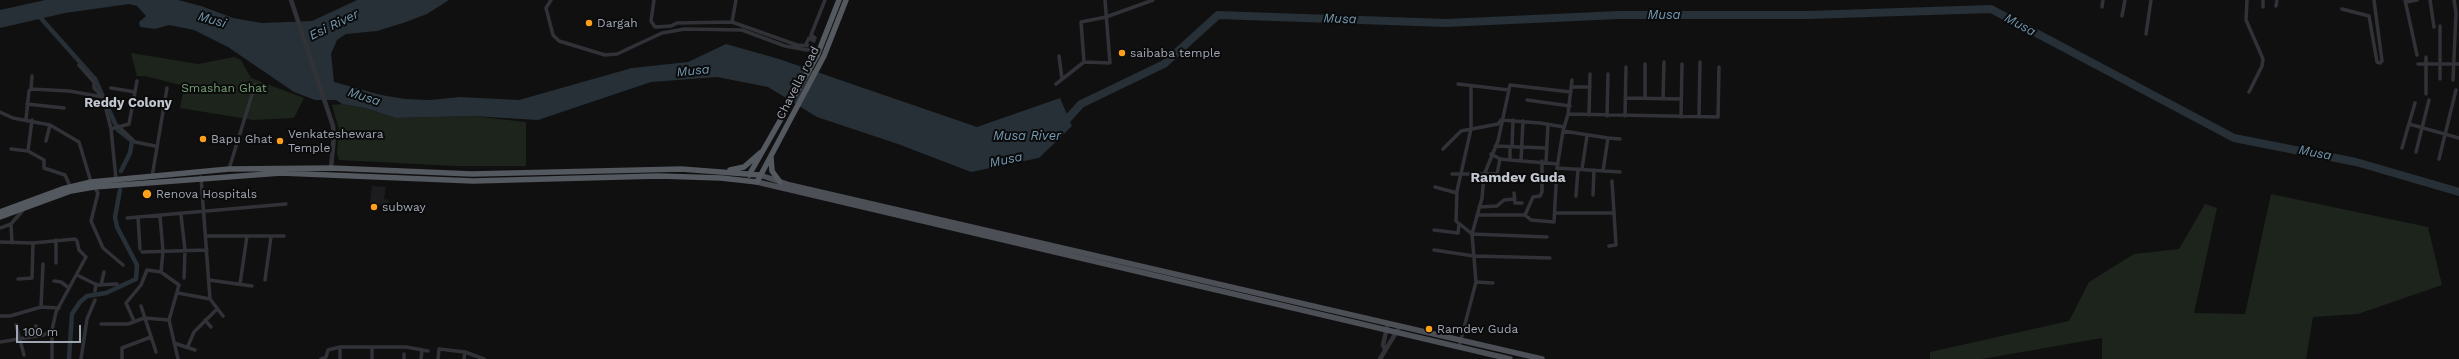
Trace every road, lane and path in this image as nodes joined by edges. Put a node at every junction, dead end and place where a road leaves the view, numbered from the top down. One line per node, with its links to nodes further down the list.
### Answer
1 (291, 0): 133 (street)
2 (552, 0): 37 (street)
3 (654, 0): 31 (street)
4 (736, 0): 31 (street)
5 (825, 0): 35 (street)
6 (839, 0): 123 (highway, Chavella road)
7 (846, 0): 126 (highway, Chavella road)
8 (1105, 0): 27 (street)
9 (1136, 0): 22 (street)
10 (1153, 0): 22 (street)
11 (2103, 0): 25 (street)
12 (2125, 0): 28 (street)
13 (2151, 0): 34 (street)
14 (2247, 0): 75 (street)
15 (2263, 0): 24 (street)
16 (2276, 0): 23 (street)
17 (2374, 0): 30 (street)
18 (2417, 0): 21 (street)
19 (2430, 0): 33 (street)
20 (2454, 0): 49 (street)
21 (2405, 1): 38 (street)
22 (1137, 6): 27 (street)
23 (2276, 6)
24 (2263, 7)
25 (2102, 8)
26 (2342, 9): 29 (street)
27 (1106, 16): 41 (street); 41 (street)
28 (2122, 16)
29 (2369, 16): 30 (street); 30 (street)
30 (2375, 16)
31 (732, 22): 37 (street)
32 (2440, 26): 48 (street)
33 (2434, 28)
34 (2146, 34)
35 (810, 37): 36 (street); 37 (street)
36 (815, 39)
37 (806, 44)
38 (2417, 54)
39 (1059, 56): 57 (street)
40 (2426, 57): 47 (street)
41 (1084, 62): 57 (street)
42 (1664, 62): 80 (street)
43 (1700, 62): 94 (street)
44 (1645, 64): 79 (street)
45 (1682, 64): 81 (street)
46 (2418, 64): 47 (street)
47 (2426, 64): 48 (street); 76 (street)
48 (2440, 64): 49 (street); 59 (street)
49 (2453, 64): 50 (street); 60 (street)
50 (2459, 64)
51 (79, 65): 77 (street)
52 (1626, 67): 78 (street)
53 (1719, 67): 94 (street)
54 (1590, 74): 67 (street)
55 (1608, 74): 91 (street)
56 (32, 76): 70 (street)
57 (1062, 80): 62 (street)
58 (1572, 80): 66 (street)
59 (2440, 80)
60 (2452, 80)
61 (137, 81): 73 (street)
62 (1056, 84)
63 (1458, 84): 65 (street)
64 (255, 85): 134 (street)
65 (1472, 86): 71 (street); 106 (street)
66 (1571, 87): 67 (street); 74 (street)
67 (1590, 87): 90 (street)
68 (111, 88): 73 (street)
69 (167, 88): 114 (street)
70 (31, 89): 77 (street); 85 (street)
71 (1509, 90): 74 (street); 97 (street)
72 (2456, 90): 108 (street)
73 (135, 92): 103 (street)
74 (1571, 92): 86 (street)
75 (2249, 92)
76 (2426, 94)
77 (103, 97): 105 (street)
78 (1626, 98): 79 (street); 92 (street)
79 (1645, 98): 80 (street)
80 (1663, 99): 81 (street)
81 (1681, 99): 93 (street)
82 (1527, 100): 86 (street)
83 (2430, 100): 104 (street)
84 (2415, 103): 101 (street)
85 (27, 104): 87 (street); 95 (street)
86 (1570, 106): 89 (street)
87 (64, 108)
88 (0, 113): 95 (street)
89 (1568, 114): 90 (street); 107 (street)
90 (1589, 115): 91 (street)
91 (1607, 116): 92 (street)
92 (1625, 116): 93 (street)
93 (1681, 117): 94 (street)
94 (1699, 117)
95 (26, 119): 96 (street)
96 (32, 120): 102 (street); 122 (street)
97 (1501, 120): 98 (street); 106 (street); 115 (street)
98 (1513, 120): 99 (street); 116 (street)
99 (1523, 121): 100 (street); 117 (street)
100 (1548, 124): 107 (street); 118 (street)
101 (2409, 124): 104 (street); 119 (street)
102 (50, 125): 113 (street); 152 (street)
103 (118, 126): 105 (street); 114 (street)
104 (2422, 128): 108 (street); 124 (street)
105 (112, 129): 147 (street)
106 (1471, 129): 121 (street); 143 (street)
107 (1564, 129): 109 (street); 132 (street)
108 (2445, 135): 111 (street); 128 (street)
109 (1587, 136): 110 (street); 135 (street)
110 (1608, 138): 112 (street); 139 (street)
111 (2459, 138)
112 (1620, 139)
113 (46, 141)
114 (155, 146): 146 (street)
115 (1495, 146): 116 (street); 125 (street)
116 (1511, 147): 117 (street); 129 (street)
117 (1521, 147): 118 (street); 130 (street)
118 (1546, 148): 131 (street)
119 (2402, 148)
120 (12, 149): 122 (street)
121 (1443, 149)
122 (28, 151): 153 (street)
123 (762, 152): 137 (highway); 138 (highway, Chavella road)
124 (2416, 152)
125 (1491, 154): 127 (street); 145 (street)
126 (771, 156): 141 (highway, Chavella road); 151 (highway)
127 (1500, 159): 129 (street); 145 (street)
128 (2438, 159)
129 (1510, 160): 130 (street)
130 (1521, 160): 131 (street)
131 (1544, 162): 132 (street); 172 (street)
132 (1557, 166): 135 (street); 167 (street)
133 (331, 168): 134 (highway); 137 (highway)
134 (229, 169): 144 (highway)
135 (1580, 169): 136 (street); 158 (street)
136 (1594, 170): 139 (street); 157 (street)
137 (699, 171): 138 (highway)
138 (752, 172): 141 (highway); 148 (highway, Chavella road)
139 (1603, 172): 140 (street)
140 (1620, 172)
141 (761, 174): 150 (highway, Chavella road); 151 (main road)
142 (1452, 174): 143 (street)
143 (1460, 174): 145 (street); 155 (street)
144 (201, 175): 146 (highway); 148 (highway); 152 (highway); 165 (street)
145 (1484, 175): 163 (street)
146 (152, 177): 147 (highway)
147 (116, 179): 152 (highway)
148 (745, 180): 150 (highway)
149 (1612, 181): 168 (street)
150 (757, 182): 237 (main road)
151 (780, 182): 231 (main road)
152 (92, 185): 153 (highway); 164 (highway); 200 (street)
153 (70, 186): 166 (highway)
154 (1435, 187): 155 (street)
155 (1457, 193): 178 (street)
156 (1514, 193): 159 (street)
157 (1593, 195)
158 (1576, 196)
159 (1514, 199): 160 (street); 162 (street)
160 (1522, 202)
161 (286, 204): 165 (street)
162 (1495, 206): 163 (street); 171 (street)
163 (1479, 207): 170 (street)
164 (24, 208): 174 (highway); 177 (street)
165 (204, 211): 169 (street); 182 (street)
166 (0, 212)
167 (1555, 213): 168 (street); 172 (street)
168 (1614, 213): 191 (street)
169 (181, 215): 173 (street); 193 (street)
170 (1477, 215): 171 (street); 181 (street)
171 (1494, 215): 172 (street)
172 (1525, 215)
173 (160, 216): 175 (street); 192 (street)
174 (0, 217)
175 (138, 217): 176 (street); 192 (street)
176 (127, 218)
177 (11, 224): 179 (street); 190 (street)
178 (1459, 224): 180 (street); 181 (street)
179 (0, 228)
180 (1434, 230)
181 (1472, 234): 186 (street); 196 (street)
182 (206, 236): 183 (street); 194 (street)
183 (247, 236): 185 (street); 213 (street)
184 (284, 236): 185 (street)
185 (271, 237): 207 (street)
186 (1547, 237)
187 (56, 240): 189 (street); 198 (street); 203 (street)
188 (0, 242): 190 (street)
189 (33, 242): 190 (street); 205 (street)
190 (12, 243)
191 (1609, 246)
192 (163, 250): 193 (street); 202 (street)
193 (185, 250): 194 (street); 204 (street)
194 (206, 250): 206 (street)
195 (1434, 250): 196 (street)
196 (1474, 256): 197 (street); 209 (street)
197 (1550, 258)
198 (56, 263)
199 (42, 264): 222 (street)
200 (123, 265)
201 (104, 272): 214 (street)
202 (161, 272): 218 (street); 230 (street)
203 (77, 275): 211 (street); 216 (street)
204 (184, 278)
205 (18, 280)
206 (209, 280): 213 (street); 219 (street)
207 (265, 280)
208 (54, 281): 216 (street)
209 (1476, 282): 210 (street); 245 (street)
210 (1494, 283)
211 (96, 284): 214 (street); 217 (street)
212 (117, 284): 214 (street)
213 (240, 284): 215 (street)
214 (101, 285)
215 (252, 286)
216 (69, 288): 223 (street)
217 (95, 290)
218 (178, 293): 219 (street); 228 (street)
219 (210, 299): 224 (street)
220 (95, 300): 258 (street)
221 (141, 306): 227 (street)
222 (40, 307): 223 (street); 225 (street)
223 (59, 308): 238 (street)
224 (217, 309): 226 (street); 229 (street)
225 (0, 316)
226 (223, 316)
227 (144, 318): 228 (street); 230 (street); 241 (street)
228 (169, 320): 244 (street)
229 (205, 320): 236 (street); 246 (street)
230 (134, 321): 232 (street)
231 (1388, 323): 235 (main road); 237 (street)
232 (101, 324)
233 (16, 325): 242 (street)
234 (36, 326): 240 (street)
235 (1400, 326): 239 (street); 245 (main road)
236 (211, 327)
237 (1386, 329): 239 (main road); 249 (street)
238 (52, 330): 240 (street); 257 (street)
239 (1397, 333): 245 (main road); 249 (street)
240 (39, 336): 242 (street)
241 (151, 337): 253 (street); 259 (street)
242 (20, 340): 243 (street); 256 (street)
243 (0, 342)
244 (174, 343): 246 (street); 260 (street)
245 (1460, 344): 270 (main road); 271 (main road)
246 (188, 346): 250 (street)
247 (340, 347): 248 (street); 261 (street); 262 (street)
248 (372, 348): 251 (street); 263 (street)
249 (1385, 349): 269 (street)
250 (195, 350)
251 (422, 350): 252 (street); 265 (street)
252 (428, 351)
253 (156, 352)
254 (465, 352): 266 (street); 267 (street); 268 (street)
255 (404, 354): 264 (street)
256 (24, 355)
257 (52, 359)
258 (80, 359)
259 (122, 359)
260 (178, 359)
261 (321, 359)
262 (340, 359)
263 (372, 359)
264 (404, 359)
265 (421, 359)
266 (438, 359)
267 (464, 359)
268 (484, 359)
269 (1380, 359)
270 (1510, 359)
271 (1542, 359)

